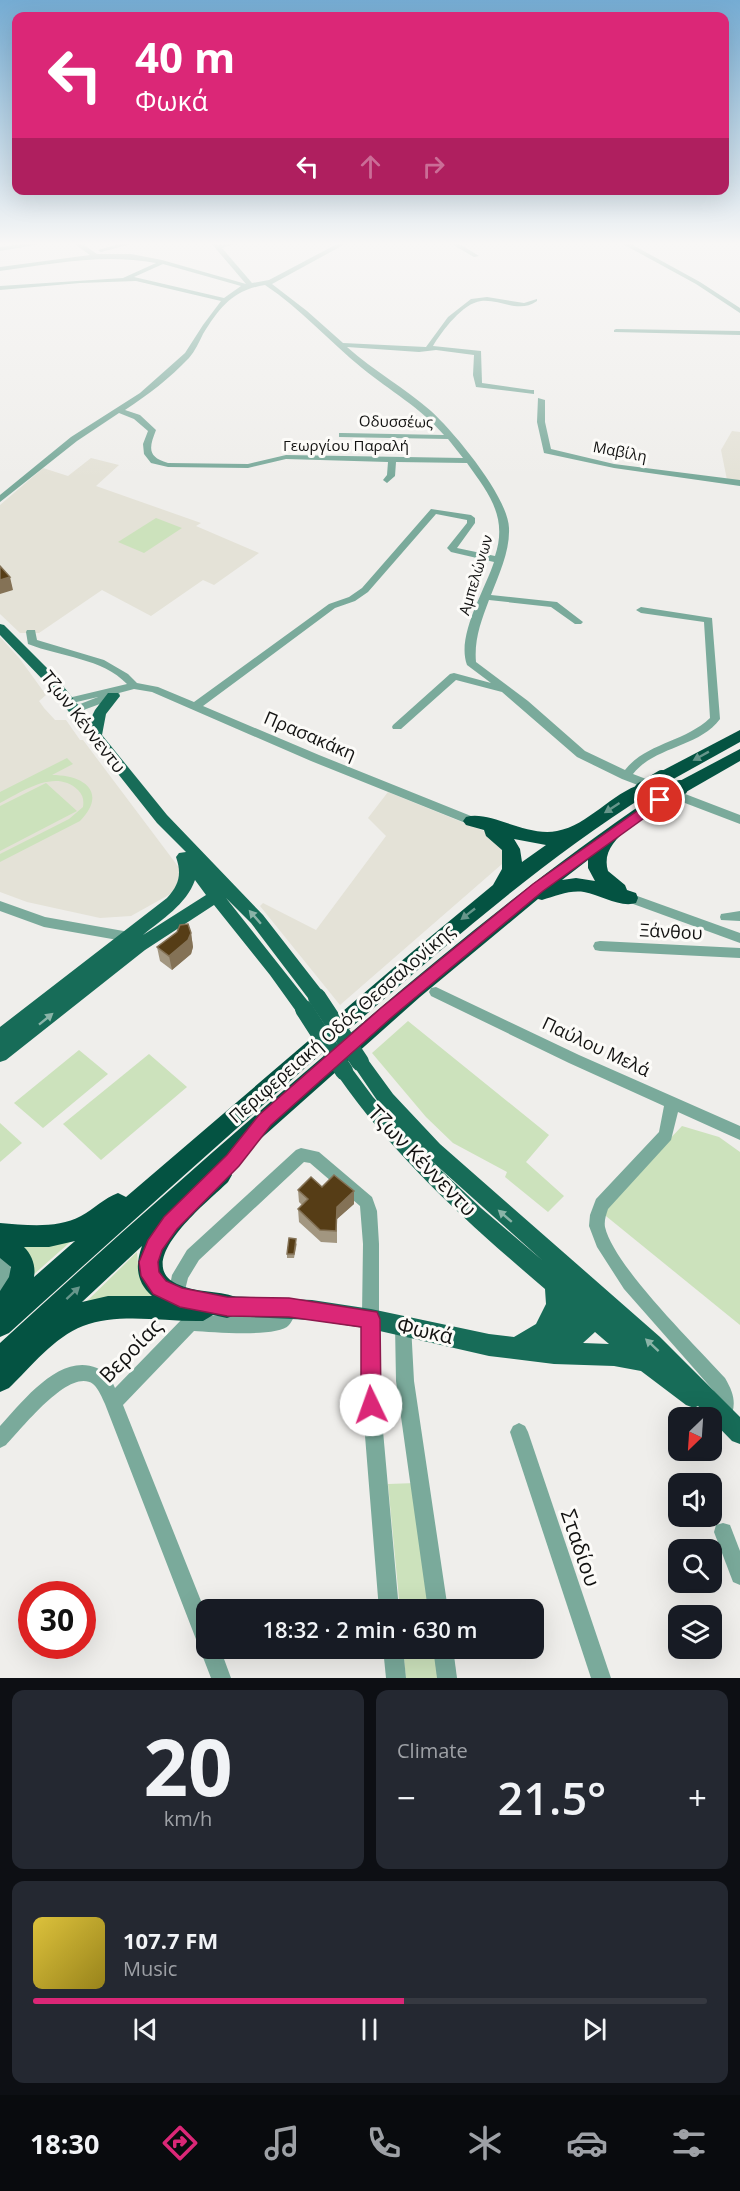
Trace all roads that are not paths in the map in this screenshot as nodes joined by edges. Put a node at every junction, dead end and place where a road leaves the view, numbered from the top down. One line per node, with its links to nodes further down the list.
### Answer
1 (209, 321): 10 (street)
2 (315, 321): 6 (street, Αμπελώνων)
3 (447, 321): 7 (street)
4 (616, 331): 5 (street)
5 (740, 333)
6 (343, 345): 7 (street); 12 (street, Αμπελώνων)
7 (428, 349): 8 (street)
8 (531, 392)
9 (541, 400): 16 (street, Μαβίλη)
10 (120, 411): 13 (street, Γεωργίου Παραλή); 17 (street)
11 (342, 435): 12 (street, Οδυσσέως)
12 (449, 437): 14 (street, Αμπελώνων)
13 (392, 459): 14 (street, Γεωργίου Παραλή); 15 (street)
14 (468, 461): 18 (street, Αμπελώνων)
15 (387, 480)
16 (740, 483)
17 (0, 499)
18 (499, 560): 19 (street, Αμπελώνων); 28 (street)
19 (487, 597): 21 (street); 25 (street, Αμπελώνων)
20 (641, 610): 33 (street)
21 (578, 622)
22 (0, 628): 27 (main road, Τζων Κέννεντυ)
23 (31, 632): 24 (street, Πρασακάκη)
24 (130, 687): 26 (street); 27 (street, Πρασακάκη); 28 (street, Πρασακάκη)
25 (505, 689): 29 (street); 33 (street, Αμπελώνων)
26 (113, 696): 27 (street); 31 (main road)
27 (71, 706): 31 (main road, Τζων Κέννεντυ)
28 (196, 706): 35 (street, Πρασακάκη)
29 (397, 727)
30 (740, 735): 37 (highway, Περιφερειακή Οδός Θεσσαλονίκης, one-way to 37, bridge)
31 (95, 737): 34 (main road, Τζων Κέννεντυ)
32 (740, 754): 38 (highway, Περιφερειακή Οδός Θεσσαλονίκης, bridge)
33 (626, 776): 36 (street, Αμπελώνων)
34 (162, 819): 39 (main road, Τζων Κέννεντυ); 40 (main road, Τζων Κέννεντυ)
35 (472, 820): 37 (highway); 41 (highway)
36 (740, 820)
37 (582, 828): 41 (highway, Περιφερειακή Οδός Θεσσαλονίκης)
38 (617, 829): 42 (highway); 43 (highway, Περιφερειακή Οδός Θεσσαλονίκης)
39 (184, 857): 40 (main road, Τζων Κέννεντυ); 45 (main road)
40 (218, 888): 45 (main road); 54 (main road, one-way to 40); 55 (main road, Τζων Κέννεντυ, bridge); 55 (main road, Τζων Κέννεντυ, one-way to 40, bridge)
41 (495, 893): 56 (highway, Περιφερειακή Οδός Θεσσαλονίκης, one-way to 56)
42 (629, 898): 43 (highway); 49 (street)
43 (517, 905): 58 (highway, Περιφερειακή Οδός Θεσσαλονίκης)
44 (0, 906): 48 (street)
45 (155, 916): 48 (main road)
46 (740, 916): 47 (street)
47 (726, 917)
48 (129, 936): 53 (main road)
49 (740, 938)
50 (600, 946): 51 (street, Ξάνθου)
51 (740, 953)
52 (436, 992): 57 (street, Παύλου Μελά)
53 (0, 1037)
54 (0, 1055)
55 (352, 1067): 63 (main road, Τζων Κέννεντυ); 67 (main road, Τζων Κέννεντυ, one-way to 55)
56 (266, 1089): 60 (highway); 71 (highway, Περιφερειακή Οδός Θεσσαλονίκης)
57 (672, 1103): 59 (street, Παύλου Μελά); 80 (street)
58 (265, 1120): 65 (highway); 74 (highway, Περιφερειακή Οδός Θεσσαλονίκης, one-way to 58)
59 (740, 1133)
60 (0, 1234)
61 (0, 1246): 69 (highway)
62 (0, 1262): 64 (street)
63 (555, 1284): 67 (main road, Τζων Κέννεντυ); 73 (main road)
64 (0, 1292)
65 (176, 1296): 66 (highway); 70 (street)
66 (227, 1306): 68 (main road, Φωκά); 76 (highway)
67 (595, 1306): 73 (main road); 75 (main road, Τζων Κέννεντυ); 79 (main road, Τζων Κέννεντυ, one-way to 67)
68 (289, 1308): 70 (main road, Φωκά); 77 (street, Βεροίας)
69 (0, 1310)
70 (371, 1319): 72 (main road, Φωκά); 86 (street)
71 (0, 1324)
72 (403, 1325): 73 (main road, Φωκά); 87 (street)
73 (543, 1341): 75 (main road, Φωκά)
74 (0, 1361)
75 (644, 1361): 78 (main road, Τζων Κέννεντυ)
76 (0, 1379)
77 (113, 1402): 83 (street, Βεροίας); 88 (street)
78 (708, 1407)
79 (712, 1407)
80 (722, 1417): 82 (main road, Τζων Κέννεντυ)
81 (519, 1432): 95 (street, Σταδίου)
82 (740, 1433)
83 (0, 1439)
84 (723, 1532): 85 (street)
85 (740, 1575)
86 (388, 1599)
87 (436, 1599)
88 (196, 1613)
89 (214, 1659): 92 (street)
90 (394, 1659): 93 (street)
91 (444, 1659): 94 (street)
92 (221, 1678)
93 (396, 1678)
94 (447, 1678)
95 (601, 1678)

